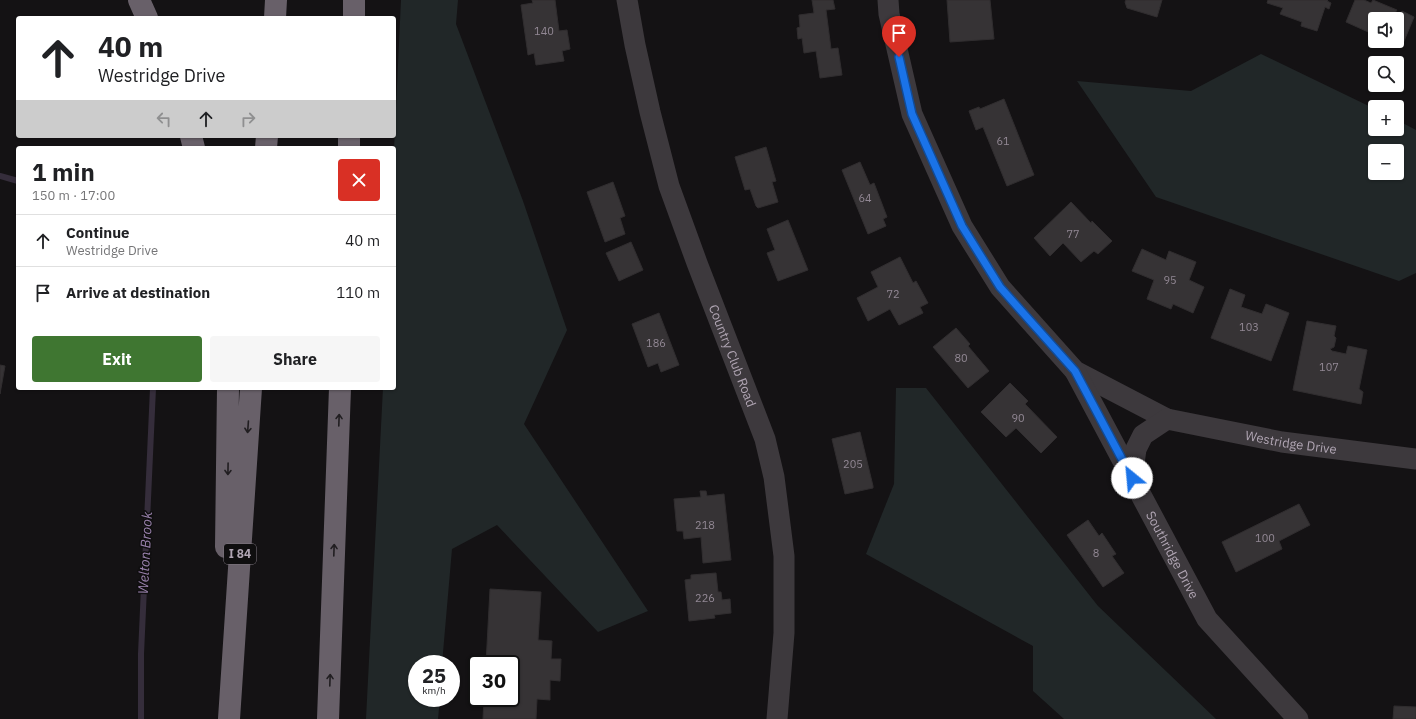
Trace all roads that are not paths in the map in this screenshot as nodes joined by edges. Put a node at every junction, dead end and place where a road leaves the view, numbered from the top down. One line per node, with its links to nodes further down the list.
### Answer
1 (139, 0): 6 (highway)
2 (276, 0): 7 (highway)
3 (354, 0): 8 (highway)
4 (627, 0): 19 (street, Country Club Road)
5 (888, 0): 9 (street, Westridge Drive)
6 (146, 16)
7 (274, 16)
8 (354, 16)
9 (1075, 371): 13 (street, Westridge Drive); 15 (street, Southridge Drive)
10 (228, 390): 16 (highway, one-way to 16)
11 (251, 390): 17 (highway, I 84, one-way to 17)
12 (340, 390): 18 (highway, one-way to 12)
13 (1167, 419): 14 (street, Westridge Drive); 15 (street)
14 (1416, 459)
15 (1132, 478): 20 (street, Southridge Drive)
16 (224, 719)
17 (229, 719)
18 (328, 719)
19 (777, 719)
20 (1298, 719)

